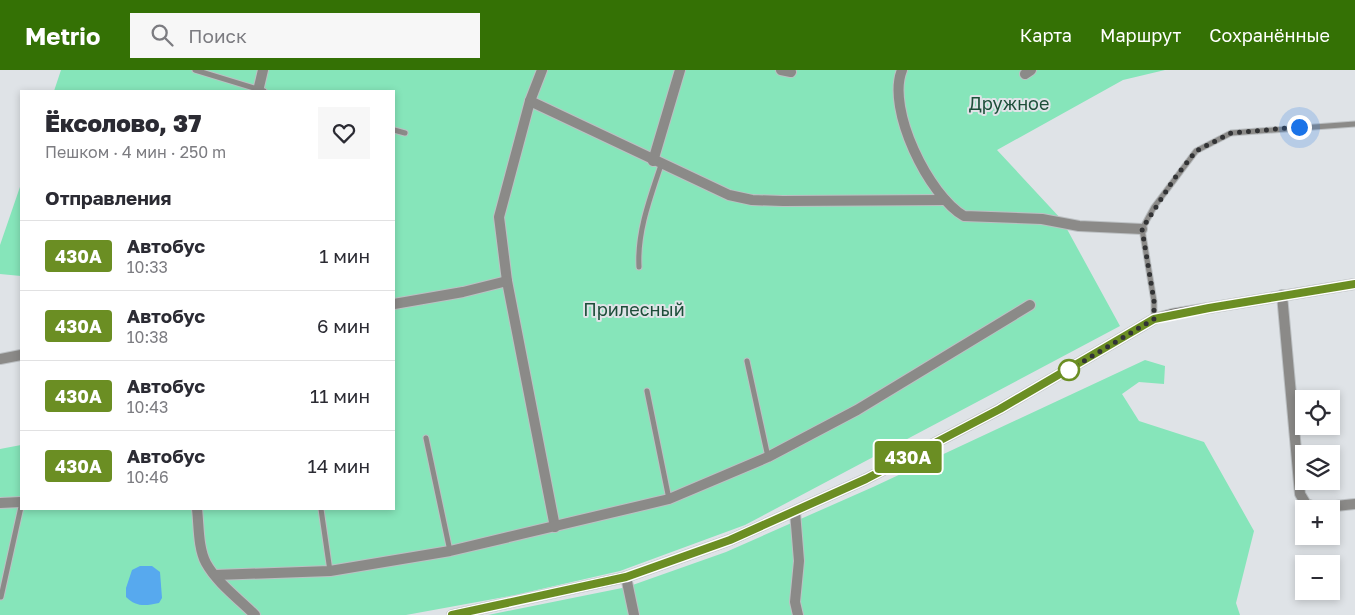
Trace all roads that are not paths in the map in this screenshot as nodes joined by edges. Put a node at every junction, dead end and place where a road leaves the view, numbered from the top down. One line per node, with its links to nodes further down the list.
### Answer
1 (195, 70): 6 (lane)
2 (263, 70): 7 (street)
3 (542, 70): 8 (street)
4 (680, 70): 12 (street)
5 (902, 70): 13 (street)
6 (257, 90)
7 (260, 90)
8 (530, 101): 12 (street); 16 (street)
9 (1355, 124): 14 (lane)
10 (395, 130): 11 (lane)
11 (406, 133)
12 (657, 163): 13 (street); 15 (lane)
13 (945, 200): 14 (street)
14 (1142, 229): 21 (lane)
15 (639, 267)
16 (508, 281): 19 (street); 38 (street)
17 (1355, 284): 18 (street)
18 (1282, 295): 21 (street); 29 (street)
19 (395, 304)
20 (1030, 305): 27 (street)
21 (1154, 319): 37 (street)
22 (20, 355): 23 (street)
23 (0, 359)
24 (747, 361): 27 (lane)
25 (648, 391): 28 (lane)
26 (426, 438): 39 (lane)
27 (768, 457): 28 (street)
28 (669, 499): 38 (street)
29 (1304, 500)
30 (20, 502): 31 (street)
31 (0, 503)
32 (1355, 504): 33 (street)
33 (1340, 506)
34 (20, 510): 43 (lane)
35 (197, 510): 41 (street)
36 (321, 510): 40 (lane)
37 (795, 512): 42 (street); 48 (street)
38 (554, 527): 39 (street)
39 (450, 551): 40 (street)
40 (330, 571): 41 (street)
41 (215, 575): 45 (street)
42 (626, 577): 44 (street); 47 (street)
43 (1, 597)
44 (480, 612): 46 (street)
45 (255, 615)
46 (452, 615)
47 (634, 615)
48 (798, 615)

